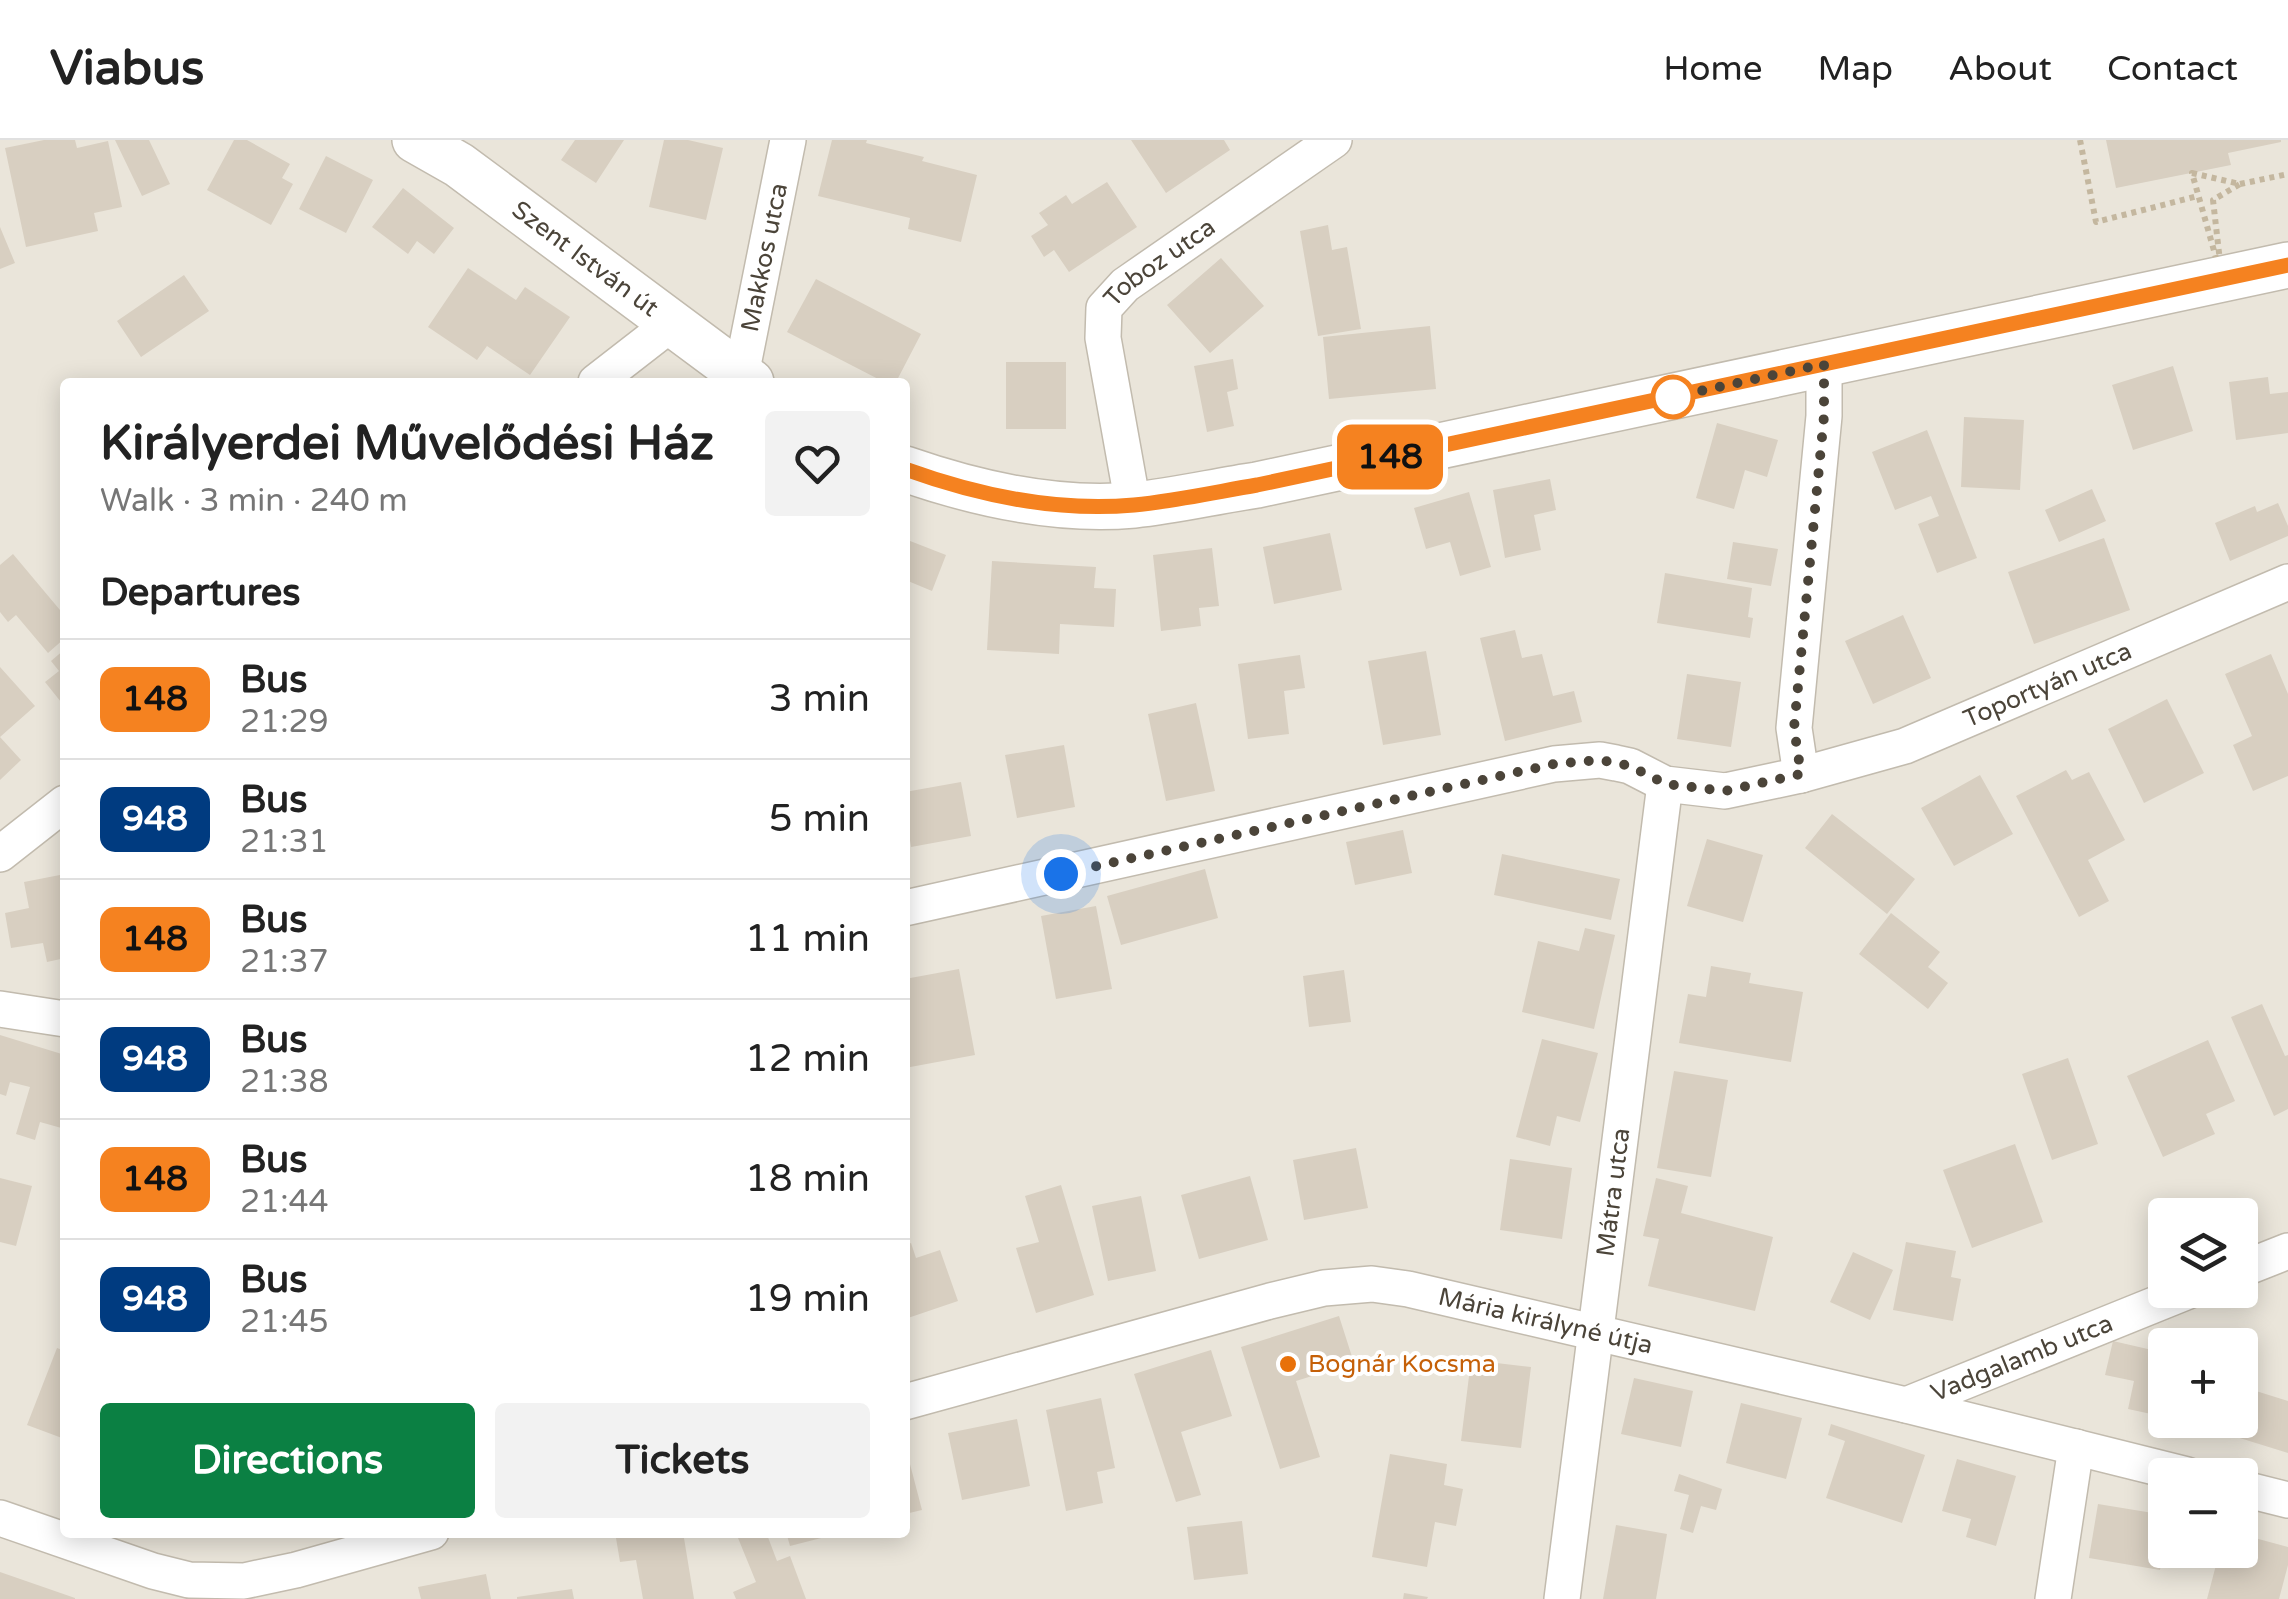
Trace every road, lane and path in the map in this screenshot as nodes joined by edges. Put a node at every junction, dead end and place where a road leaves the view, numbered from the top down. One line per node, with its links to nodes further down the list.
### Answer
1 (415, 140): 9 (street, Szent István út)
2 (788, 140): 13 (street, Makkos utca)
3 (1334, 140): 15 (street, Toboz utca)
4 (2080, 140): 6 (path)
5 (2288, 174): 6 (path)
6 (2240, 184): 8 (path)
7 (2288, 265): 8 (street)
8 (2222, 280): 10 (street)
9 (672, 324): 11 (street); 12 (street, Szent István út)
10 (1824, 364): 15 (street); 17 (street)
11 (601, 378)
12 (745, 378)
13 (746, 378)
14 (910, 471): 15 (street)
15 (1132, 505)
16 (2288, 582): 17 (street, Toportyán utca)
17 (1801, 774): 18 (street, Toportyán utca)
18 (1666, 784): 21 (street, Toportyán utca); 27 (street, Mátra utca)
19 (60, 807): 20 (street)
20 (0, 854)
21 (910, 907)
22 (0, 1009): 23 (street)
23 (60, 1017)
24 (2288, 1251): 25 (street)
25 (2258, 1263)
26 (2148, 1307): 29 (street, Vadgalamb utca)
27 (1596, 1334): 28 (street, Mária királyné útja); 29 (street, Mária királyné útja); 37 (street, Mátra utca)
28 (910, 1401)
29 (1906, 1405): 30 (street, Mária királyné útja)
30 (2076, 1448): 31 (street, Mária királyné útja); 38 (street)
31 (2148, 1466)
32 (2258, 1492): 33 (street)
33 (2288, 1500)
34 (0, 1518): 36 (street)
35 (410, 1538): 36 (street)
36 (188, 1589)
37 (1562, 1599)
38 (2052, 1599)

